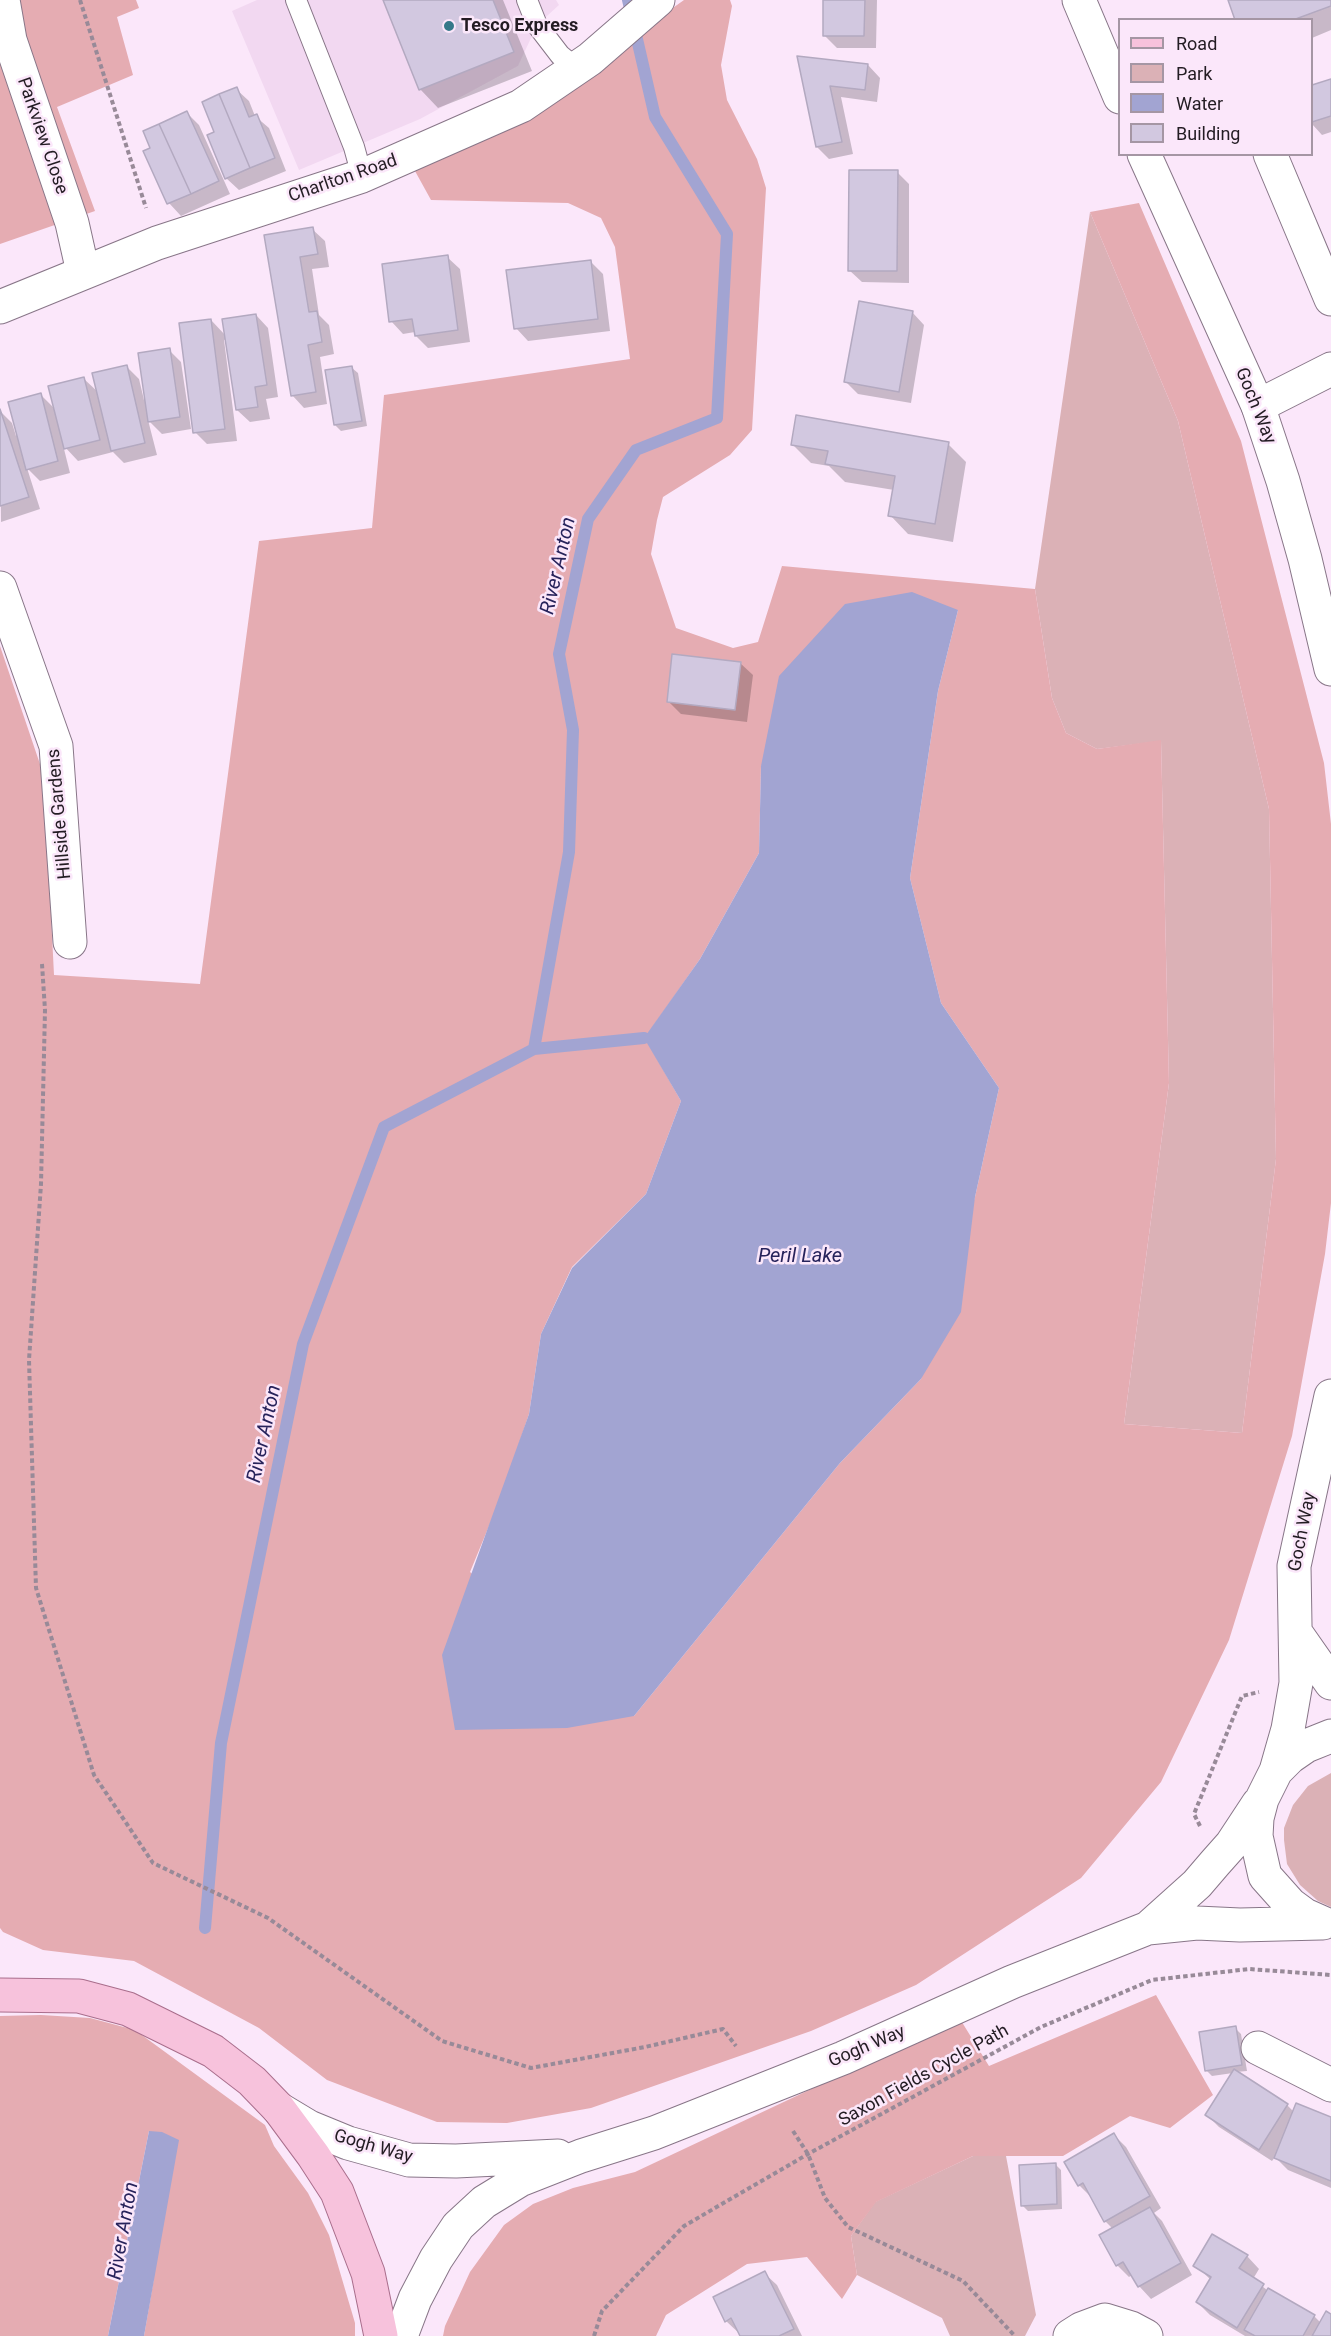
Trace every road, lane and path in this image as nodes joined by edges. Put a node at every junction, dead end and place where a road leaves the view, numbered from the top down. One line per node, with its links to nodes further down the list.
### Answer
1 (3, 0): 13 (street, Parkview Close)
2 (81, 0): 12 (path)
3 (296, 0): 11 (lane)
4 (527, 0): 7 (lane)
5 (1079, 0): 8 (street)
6 (654, 4): 7 (street, Charlton Road)
7 (577, 69): 11 (street, Charlton Road)
8 (1118, 95)
9 (1145, 156): 17 (street, Goch Way)
10 (1271, 156): 14 (street)
11 (362, 176): 12 (street, Charlton Road)
12 (158, 243): 13 (street, Charlton Road)
13 (83, 272): 15 (street, Charlton Road)
14 (1331, 299)
15 (0, 307)
16 (1331, 369): 17 (street)
17 (1258, 406): 19 (street, Goch Way)
18 (0, 588): 20 (street, Hillside Gardens)
19 (1331, 669)
20 (55, 947): 30 (path)
21 (1331, 1396): 22 (street, Goch Way)
22 (1296, 1633): 23 (street, Goch Way); 25 (street, Goch Way)
23 (1331, 1683)
24 (1331, 1736): 25 (street)
25 (1269, 1785): 26 (street); 27 (street, Gogh Way)
26 (1326, 1924): 27 (street, Gogh Way)
27 (1148, 1928): 36 (street, Gogh Way)
28 (1331, 1975): 35 (path, Saxon Fields Cycle Path)
29 (1, 1994): 33 (main road)
30 (736, 2046)
31 (1258, 2048): 32 (street)
32 (1331, 2085)
33 (279, 2109): 36 (street, Gogh Way); 37 (main road)
34 (793, 2131): 35 (path)
35 (808, 2154): 39 (path, Saxon Fields Cycle Path); 40 (path)
36 (581, 2156): 38 (street, Gogh Way)
37 (381, 2336)
38 (401, 2336)
39 (594, 2336)
40 (1015, 2336)
41 (1070, 2336): 42 (street)
42 (1146, 2336)

